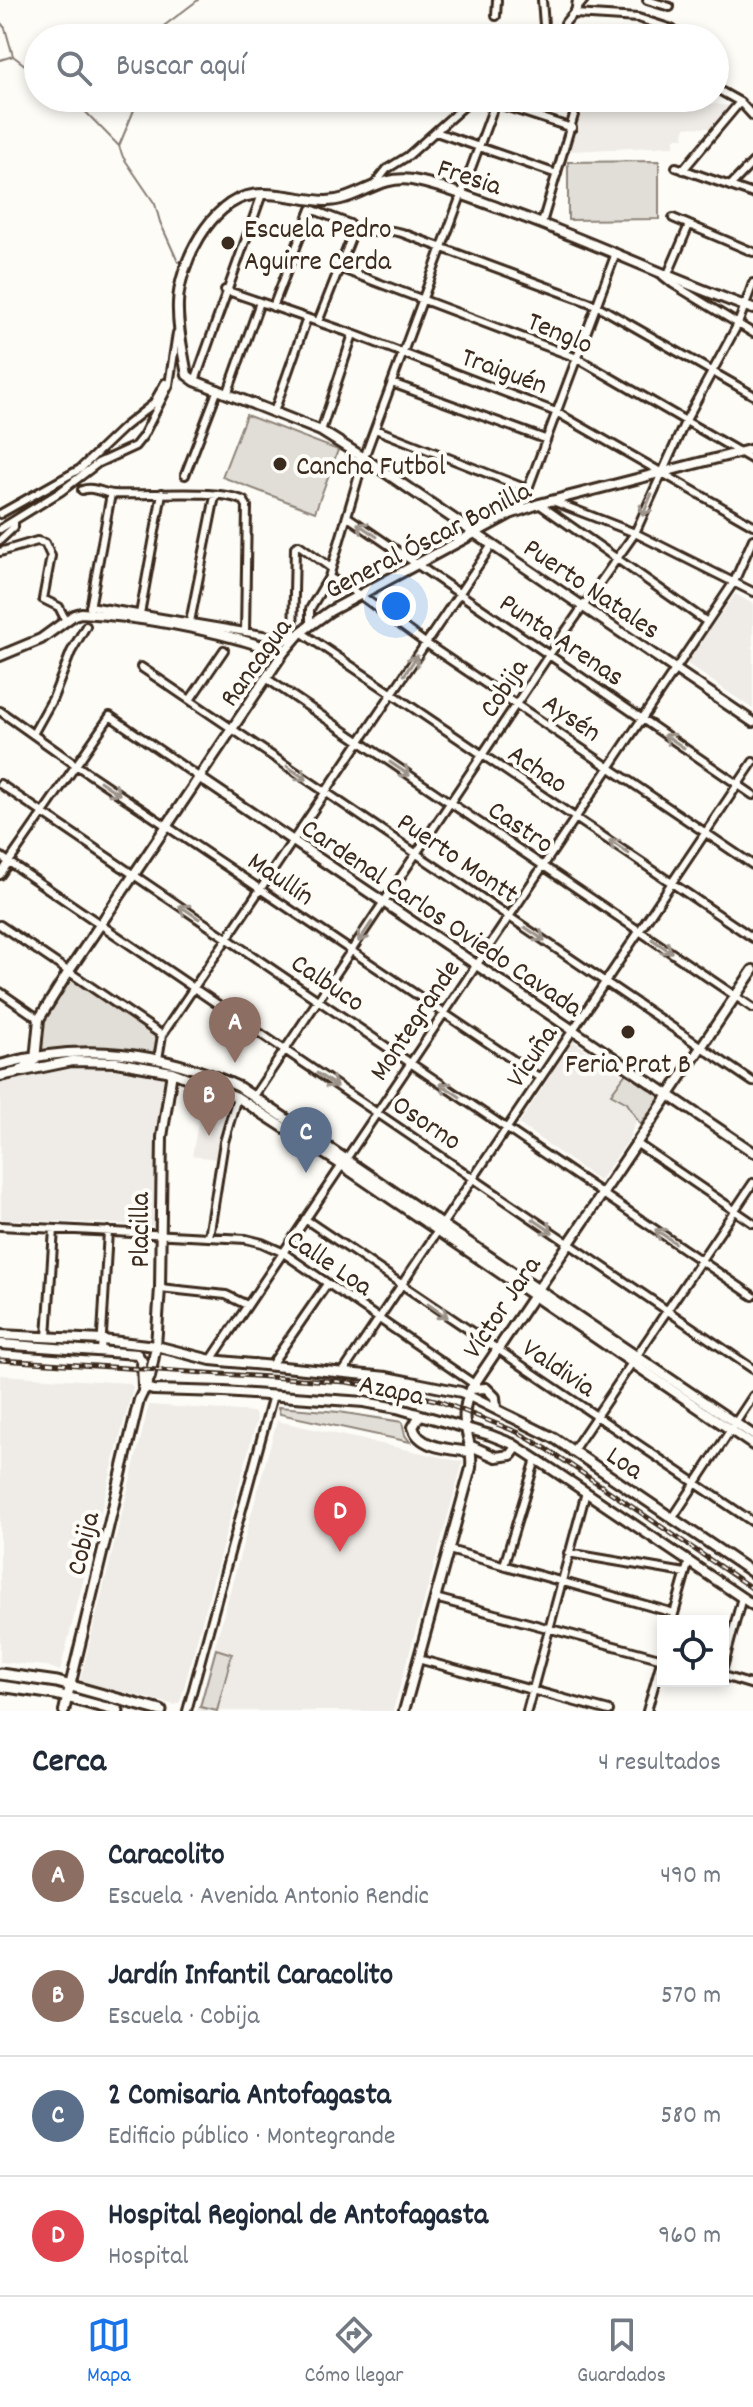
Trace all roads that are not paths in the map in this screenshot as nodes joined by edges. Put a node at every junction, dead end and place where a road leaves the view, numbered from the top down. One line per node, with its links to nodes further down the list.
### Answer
1 (497, 0): 8 (street)
2 (542, 0): 9 (street)
3 (577, 0): 7 (street)
4 (584, 0): 7 (street)
5 (647, 0): 6 (street)
6 (670, 7)
7 (575, 14): 10 (street); 11 (street)
8 (496, 16)
9 (544, 24)
10 (565, 24)
11 (661, 24)
12 (729, 96): 13 (street)
13 (740, 102): 18 (street); 25 (street)
14 (458, 112): 20 (street)
15 (492, 112): 21 (street, Rancagua)
16 (527, 112): 19 (street)
17 (576, 112): 19 (street)
18 (753, 116)
19 (572, 128): 23 (street)
20 (436, 132): 21 (street); 24 (street)
21 (480, 146): 23 (street); 28 (street, Rancagua)
22 (753, 162): 25 (street)
23 (557, 174): 30 (street)
24 (375, 184): 26 (street, Fresia); 28 (street, Fresia)
25 (730, 186): 27 (street)
26 (262, 194): 40 (street); 47 (street)
27 (753, 194)
28 (462, 195): 30 (street, Fresia); 33 (street, Rancagua)
29 (673, 218): 31 (street)
30 (542, 223): 35 (street, Fresia)
31 (689, 225): 34 (street); 38 (street)
32 (353, 233): 33 (street); 36 (street); 44 (street)
33 (442, 248): 41 (street, Rancagua); 43 (street)
34 (753, 252)
35 (616, 253): 37 (street, Fresia); 43 (street)
36 (339, 268): 41 (street, Tenglo); 48 (street)
37 (658, 270): 38 (street, Fresia); 49 (street, Fresia)
38 (668, 274): 45 (street, Fresia)
39 (753, 283): 45 (street, Cobija)
40 (225, 290): 42 (street, Traiguén); 56 (street)
41 (422, 301): 52 (street, Rancagua); 53 (street, Tenglo)
42 (260, 302): 44 (street, Traiguén); 59 (street)
43 (596, 305): 53 (street); 54 (street)
44 (273, 307): 46 (street, Traiguén)
45 (749, 308): 49 (street, Cobija)
46 (307, 318): 48 (street, Traiguén); 61 (street)
47 (178, 322): 55 (street); 56 (street)
48 (318, 322): 51 (street, Traiguén)
49 (738, 324): 50 (street, Fresia); 54 (street, Cobija)
50 (753, 333)
51 (353, 334): 52 (street, Traiguén); 65 (street)
52 (403, 355): 57 (street, Rancagua); 62 (street, Traiguén)
53 (577, 358): 62 (street); 63 (street, Tenglo)
54 (712, 372): 60 (street); 63 (street, Cobija)
55 (171, 373): 81 (street); 83 (street)
56 (195, 381): 58 (street, Puerto Natales)
57 (392, 383): 64 (street, Rancagua); 66 (street)
58 (218, 389): 59 (street, Puerto Natales); 72 (street)
59 (228, 392): 61 (street, Puerto Natales)
60 (753, 395)
61 (274, 412): 65 (street, Puerto Natales)
62 (556, 412): 66 (street); 71 (street, Traiguén)
63 (685, 422): 68 (street, Tenglo); 71 (street, Cobija)
64 (375, 429): 69 (street, Rancagua); 73 (street)
65 (321, 431): 69 (street, Puerto Natales)
66 (545, 439): 73 (street)
67 (753, 449): 68 (street, General Óscar Bonilla)
68 (740, 453): 70 (street, Tenglo); 71 (street, General Óscar Bonilla)
69 (364, 458): 82 (street, Rancagua); 87 (street, Puerto Natales)
70 (753, 460)
71 (661, 471): 78 (street, General Óscar Bonilla); 84 (street, Traiguén); 86 (street, Cobija, one-way to 86)
72 (185, 475)
73 (527, 489): 80 (street)
74 (82, 490): 76 (street)
75 (162, 493): 76 (street); 77 (street); 102 (street)
76 (111, 494): 101 (street)
77 (215, 496): 104 (street); 108 (street)
78 (550, 500): 79 (street, General Óscar Bonilla); 86 (street)
79 (539, 504): 80 (street, General Óscar Bonilla); 92 (street)
80 (520, 510): 87 (street, General Óscar Bonilla)
81 (0, 514)
82 (348, 517): 93 (street, Punta Arenas, one-way to 82); 94 (street, Rancagua)
83 (14, 521): 85 (street); 89 (street)
84 (753, 525)
85 (0, 529)
86 (635, 533): 92 (street, Cobija); 96 (street)
87 (476, 534): 90 (street, Puerto Natales); 93 (street, General Óscar Bonilla)
88 (753, 539): 96 (street, Montegrande)
89 (0, 540)
90 (492, 545): 98 (street); 100 (street, Puerto Natales)
91 (0, 552): 103 (street)
92 (617, 559): 100 (street, Cobija); 105 (street)
93 (419, 565): 98 (street, Punta Arenas); 99 (street, General Óscar Bonilla)
94 (331, 568): 95 (street, Rancagua); 110 (street)
95 (329, 577): 99 (street, Aysén); 106 (street, Rancagua)
96 (734, 582): 97 (street); 105 (street, Montegrande)
97 (753, 592)
98 (459, 593): 111 (street); 114 (street, Punta Arenas)
99 (360, 595): 106 (street, General Óscar Bonilla); 111 (street, Aysén)
100 (584, 607): 114 (street, Cobija); 117 (street, Puerto Natales)
101 (89, 610): 102 (street); 103 (street); 113 (street)
102 (140, 614): 104 (street)
103 (66, 621): 115 (street)
104 (190, 622): 108 (street)
105 (707, 622): 117 (street, Montegrande)
106 (310, 624): 109 (street, Rancagua)
107 (86, 626): 126 (street)
108 (245, 632): 110 (street)
109 (301, 632): 110 (street, Rancagua); 119 (street, Achao)
110 (293, 640): 113 (street, Rancagua)
111 (426, 643): 119 (street, one-way to 111); 121 (street, Aysén)
112 (224, 650): 120 (street)
113 (283, 653): 118 (street, Rancagua)
114 (549, 655): 121 (street, Cobija); 123 (street, Punta Arenas)
115 (0, 656)
116 (141, 667): 120 (street, Puerto Montt)
117 (675, 669): 123 (street, Montegrande); 124 (street, Puerto Natales)
118 (266, 678): 125 (street, Rancagua); 127 (street, Castro)
119 (392, 694): 127 (street); 128 (street, Achao)
120 (190, 700): 125 (street, Puerto Montt)
121 (517, 705): 128 (street, Cobija); 131 (street, Aysén)
122 (0, 711): 126 (street, Maullín)
123 (642, 718): 131 (street, Montegrande); 134 (street, Punta Arenas, one-way to 123)
124 (753, 722)
125 (232, 729): 132 (street, Rancagua); 135 (street, Puerto Montt, one-way to 135)
126 (33, 734): 130 (street, Maullín)
127 (360, 741): 135 (street); 137 (street, Castro, one-way to 137)
128 (483, 755): 137 (street, Cobija); 139 (street, Achao)
129 (753, 762): 134 (street, Vicuña)
130 (76, 765): 132 (street, Cardenal Carlos Oviedo Cavada); 138 (street); 140 (street, Maullín, one-way to 140)
131 (609, 767): 139 (street, Montegrande); 141 (street, Aysén)
132 (200, 778): 140 (street, Rancagua); 142 (street, Cardenal Carlos Oviedo Cavada)
133 (0, 784): 138 (street, Calbuco)
134 (738, 785): 136 (street, Punta Arenas); 141 (street, Vicuña)
135 (326, 792): 142 (street); 143 (street, Puerto Montt)
136 (753, 795)
137 (451, 803): 143 (street, Cobija); 147 (street, Castro)
138 (43, 813): 145 (street); 149 (street, Calbuco)
139 (575, 818): 147 (street, Montegrande); 150 (street, Achao, one-way to 139)
140 (167, 827): 149 (street, Rancagua); 151 (street, Maullín)
141 (705, 833): 146 (street, Aysén); 150 (street, Vicuña)
142 (293, 841): 151 (street); 152 (street, Cardenal Carlos Oviedo Cavada)
143 (417, 854): 152 (street, Cobija); 153 (street, Puerto Montt)
144 (0, 856): 145 (street, Osorno)
145 (8, 862): 148 (street); 155 (street, Osorno)
146 (753, 865)
147 (543, 866): 153 (street, Montegrande); 156 (street, Castro)
148 (0, 875)
149 (135, 876): 155 (street, Rancagua); 158 (street, Calbuco, one-way to 149)
150 (672, 883): 156 (street, Vicuña); 157 (street, Achao)
151 (261, 890): 158 (street); 159 (street, Maullín)
152 (385, 903): 159 (street, Cobija, one-way to 159); 160 (street, Cardenal Carlos Oviedo Cavada)
153 (509, 916): 160 (street, Montegrande); 163 (street, Puerto Montt, one-way to 163)
154 (0, 925): 162 (street)
155 (101, 926): 162 (street, Rancagua); 164 (street, Osorno)
156 (639, 931): 163 (street, Vicuña); 166 (street, Castro, one-way to 166)
157 (753, 938)
158 (228, 939): 164 (street); 167 (street, Calbuco)
159 (352, 951): 167 (street, Cobija); 169 (street, Maullín)
160 (476, 965): 169 (street, Montegrande); 171 (street, Cardenal Carlos Oviedo Cavada)
161 (753, 970): 166 (street, Víctor Jara)
162 (69, 971): 170 (street, Rancagua); 173 (street)
163 (605, 982): 171 (street, Vicuña); 174 (street, Puerto Montt)
164 (194, 989): 173 (street); 175 (street, Osorno)
165 (0, 992): 170 (street)
166 (735, 996): 168 (street, Castro); 174 (street, Víctor Jara)
167 (319, 1001): 175 (street, Cobija); 179 (street, Calbuco)
168 (753, 1008)
169 (444, 1013): 179 (street, Montegrande); 184 (street, Maullín)
170 (39, 1019): 172 (street, Rancagua)
171 (573, 1030): 184 (street, Vicuña); 186 (street, Cardenal Carlos Oviedo Cavada)
172 (37, 1034): 176 (street, Rancagua); 177 (street, Rancagua)
173 (162, 1035): 178 (street)
174 (701, 1047): 185 (street, Puerto Montt); 186 (street, Víctor Jara)
175 (286, 1051): 187 (street, Cobija); 189 (street, Osorno, one-way to 189)
176 (36, 1057): 177 (street); 178 (street); 181 (street)
177 (23, 1059): 180 (street)
178 (158, 1059): 187 (street)
179 (410, 1063): 189 (street, Montegrande); 190 (street, Calbuco, one-way to 179)
180 (0, 1065)
181 (20, 1071): 182 (street); 183 (street)
182 (172, 1072): 188 (street); 204 (street, Placilla)
183 (0, 1076)
184 (540, 1078): 190 (street, Vicuña)
185 (753, 1082)
186 (669, 1095): 191 (street, Víctor Jara); 192 (street, Cardenal Carlos Oviedo Cavada)
187 (254, 1096): 193 (street)
188 (237, 1097): 193 (street); 205 (street)
189 (376, 1113): 193 (street, Montegrande); 194 (street, Osorno)
190 (507, 1128): 194 (street, Vicuña); 196 (street, Calbuco)
191 (636, 1143): 196 (street, Víctor Jara); 197 (street)
192 (753, 1152)
193 (343, 1162): 198 (street, Montegrande); 202 (street)
194 (473, 1179): 202 (street, Vicuña); 206 (street, Osorno, one-way to 206)
195 (753, 1183): 197 (street)
196 (603, 1193): 206 (street, Víctor Jara); 208 (street, Calbuco, one-way to 196)
197 (734, 1210): 199 (street); 208 (street)
198 (305, 1219): 207 (street, Montegrande); 210 (street, Valdivia)
199 (753, 1223)
200 (0, 1226): 201 (street, Calle Loa)
201 (54, 1229): 203 (street, Calle Loa); 218 (street)
202 (439, 1229): 210 (street, Vicuña); 212 (street)
203 (108, 1231): 204 (street, Calle Loa); 219 (street)
204 (161, 1234): 205 (street, Calle Loa); 211 (street, Placilla)
205 (209, 1237): 207 (street, Calle Loa)
206 (569, 1244): 212 (street, Víctor Jara); 215 (street, Osorno)
207 (282, 1252): 209 (street, Calle Loa); 214 (street, Montegrande)
208 (701, 1260): 213 (street, Calbuco); 215 (street)
209 (327, 1284): 216 (street, Calle Loa); 226 (street)
210 (401, 1286): 216 (street, Vicuña); 222 (street, Valdivia, one-way to 222)
211 (160, 1288): 214 (street); 221 (street, Placilla)
212 (535, 1294): 222 (street, Víctor Jara); 225 (street)
213 (753, 1296)
214 (247, 1305): 224 (street, Montegrande)
215 (667, 1311): 225 (street); 227 (street, Osorno)
216 (378, 1319): 228 (street, Vicuña); 230 (street, Calle Loa)
217 (0, 1335): 218 (street, Azapa)
218 (47, 1337): 219 (street, Azapa)
219 (102, 1340): 221 (street, Azapa); 223 (street)
220 (0, 1344): 223 (street)
221 (156, 1346): 224 (street, Azapa); 229 (street, Placilla)
222 (497, 1350): 230 (street, Víctor Jara); 235 (street, Valdivia)
223 (101, 1352): 229 (street)
224 (211, 1360): 226 (street, Azapa)
225 (634, 1360): 235 (street); 236 (street)
226 (271, 1365): 228 (street, Azapa)
227 (753, 1369)
228 (343, 1372): 230 (street, Azapa)
229 (143, 1387): 231 (street, Azapa); 266 (street, Cobija)
230 (471, 1389): 233 (street, Loa); 233 (street); 237 (street, Víctor Jara)
231 (273, 1395): 234 (street, Azapa); 274 (street)
232 (753, 1396): 236 (street)
233 (496, 1408): 242 (street, Loa)
234 (420, 1415): 237 (street, Azapa); 241 (street)
235 (596, 1417): 242 (street); 244 (street, Valdivia)
236 (733, 1426): 238 (street); 239 (street); 244 (street)
237 (464, 1428): 240 (street, Azapa); 241 (street, Víctor Jara)
238 (753, 1435)
239 (753, 1445)
240 (517, 1447): 241 (street); 243 (street, Azapa)
241 (470, 1448): 248 (street, Víctor Jara)
242 (572, 1452): 246 (street, Loa)
243 (536, 1459): 245 (street, Azapa); 251 (street)
244 (695, 1483): 246 (street); 247 (street, Valdivia)
245 (586, 1492): 249 (street); 250 (street, Azapa)
246 (672, 1519): 253 (street, Loa)
247 (753, 1522)
248 (449, 1550): 251 (street); 256 (street, Víctor Jara)
249 (568, 1553): 252 (street); 254 (street)
250 (689, 1561): 252 (street); 255 (street, Azapa)
251 (504, 1565): 254 (street)
252 (685, 1573): 258 (street)
253 (753, 1573)
254 (561, 1581): 258 (street); 259 (street)
255 (742, 1597): 257 (street, Azapa); 260 (street)
256 (434, 1598): 259 (street); 262 (street, Víctor Jara)
257 (753, 1605)
258 (674, 1613)
259 (548, 1629): 261 (street); 269 (street)
260 (729, 1646)
261 (657, 1656)
262 (418, 1659): 269 (street); 275 (street, Víctor Jara)
263 (0, 1674): 266 (main road)
264 (657, 1677): 278 (street)
265 (729, 1678): 267 (street)
266 (69, 1685): 270 (street, Cobija); 273 (main road)
267 (753, 1685)
268 (0, 1686): 270 (main road)
269 (533, 1690): 276 (street); 277 (street)
270 (67, 1697): 271 (street, Cobija); 272 (main road)
271 (64, 1711)
272 (118, 1711)
273 (161, 1711)
274 (187, 1711)
275 (404, 1711)
276 (527, 1711)
277 (609, 1711)
278 (647, 1711)

